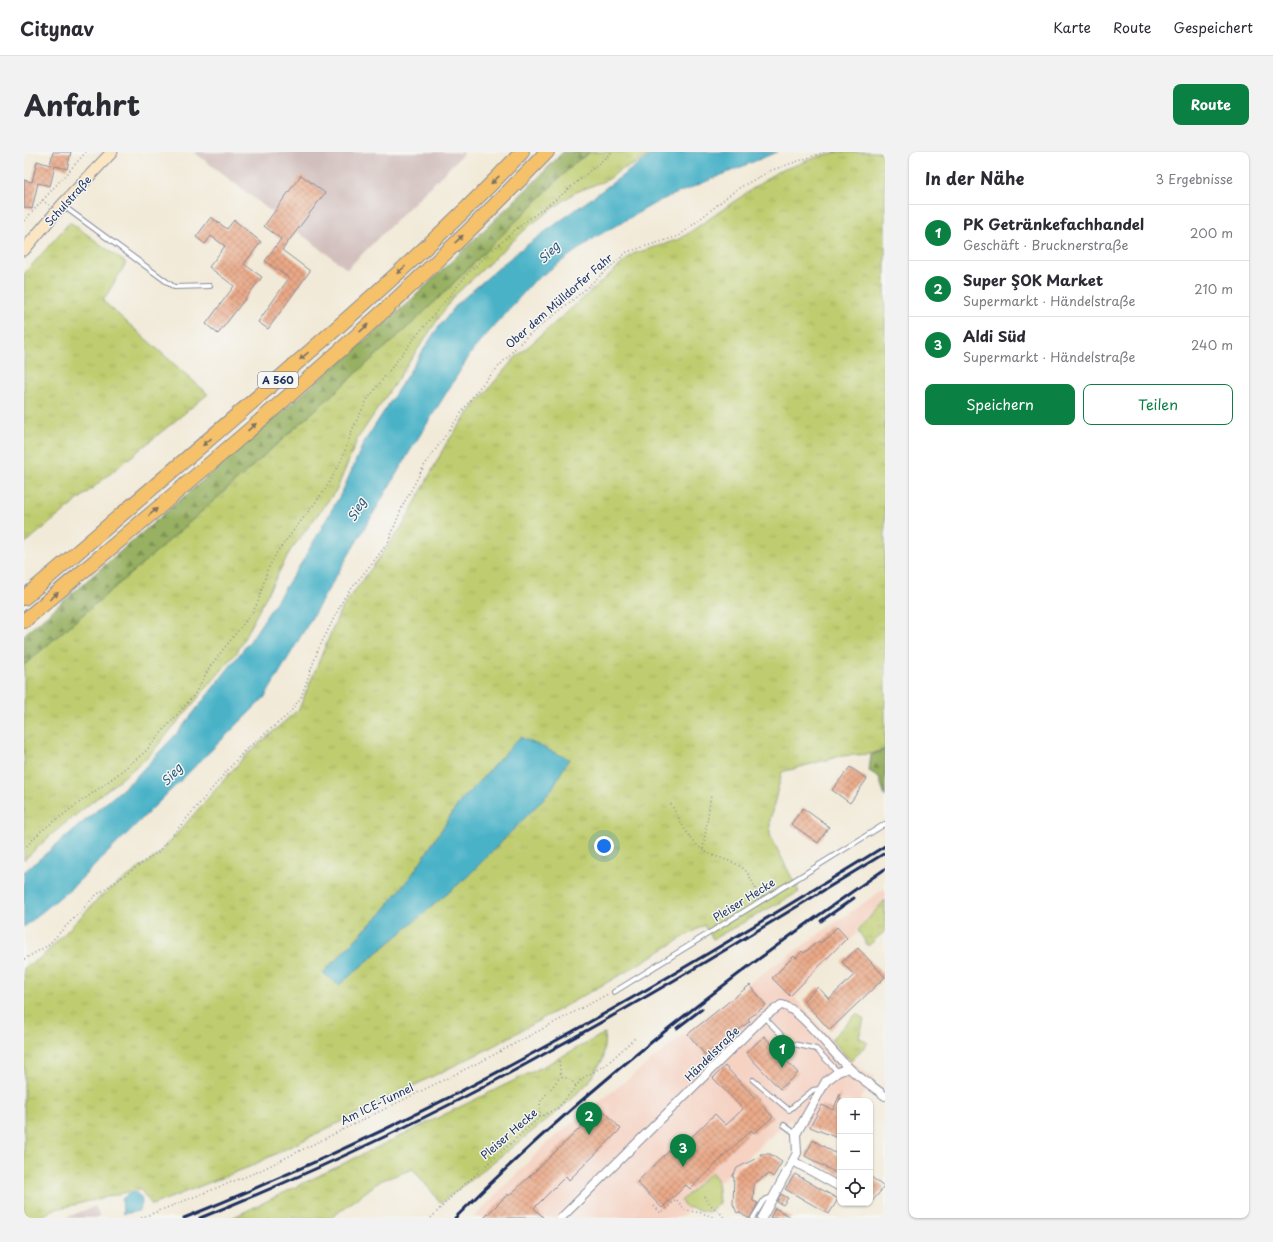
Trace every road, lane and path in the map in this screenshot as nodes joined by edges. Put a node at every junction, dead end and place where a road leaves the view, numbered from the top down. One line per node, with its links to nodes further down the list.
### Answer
1 (86, 152): 10 (path, Schulstraße)
2 (112, 152): 9 (street, Schulstraße)
3 (522, 152): 13 (highway, A 560, one-way to 13)
4 (547, 152): 8 (highway, A 560)
5 (559, 152): 8 (highway)
6 (612, 152): 18 (path)
7 (825, 152): 21 (path, Ober dem Mülldorfer Fahr)
8 (510, 191): 14 (highway, A 560, one-way to 8)
9 (62, 205): 11 (street, Schulstraße); 12 (lane)
10 (24, 221)
11 (24, 250)
12 (210, 286)
13 (24, 598)
14 (24, 621)
15 (711, 794): 19 (path)
16 (671, 804): 19 (path)
17 (885, 824): 20 (lane, Pleiser Hecke)
18 (24, 849)
19 (704, 851): 20 (path)
20 (762, 900): 22 (lane, Pleiser Hecke)
21 (24, 959)
22 (614, 992): 41 (path, Am ICE-Tunnel)
23 (764, 1017): 26 (street, Händelstraße); 27 (lane); 43 (street, Händelstraße)
24 (636, 1037): 30 (path, Pleiser Hecke)
25 (559, 1061): 28 (path)
26 (848, 1068): 27 (street); 32 (street, Händelstraße)
27 (838, 1072): 31 (street)
28 (561, 1076): 30 (path); 33 (path)
29 (753, 1080): 31 (lane)
30 (576, 1086): 33 (path, Pleiser Hecke)
31 (823, 1088): 35 (street)
32 (885, 1096)
33 (540, 1117): 42 (path, Pleiser Hecke)
34 (784, 1125): 35 (lane)
35 (796, 1134): 36 (street)
36 (793, 1161): 37 (street); 39 (street)
37 (837, 1185)
38 (704, 1196): 45 (path)
39 (773, 1197): 46 (lane); 47 (street)
40 (654, 1206): 44 (path)
41 (141, 1218)
42 (431, 1218)
43 (561, 1218)
44 (716, 1218)
45 (724, 1218)
46 (753, 1218)
47 (762, 1218)

